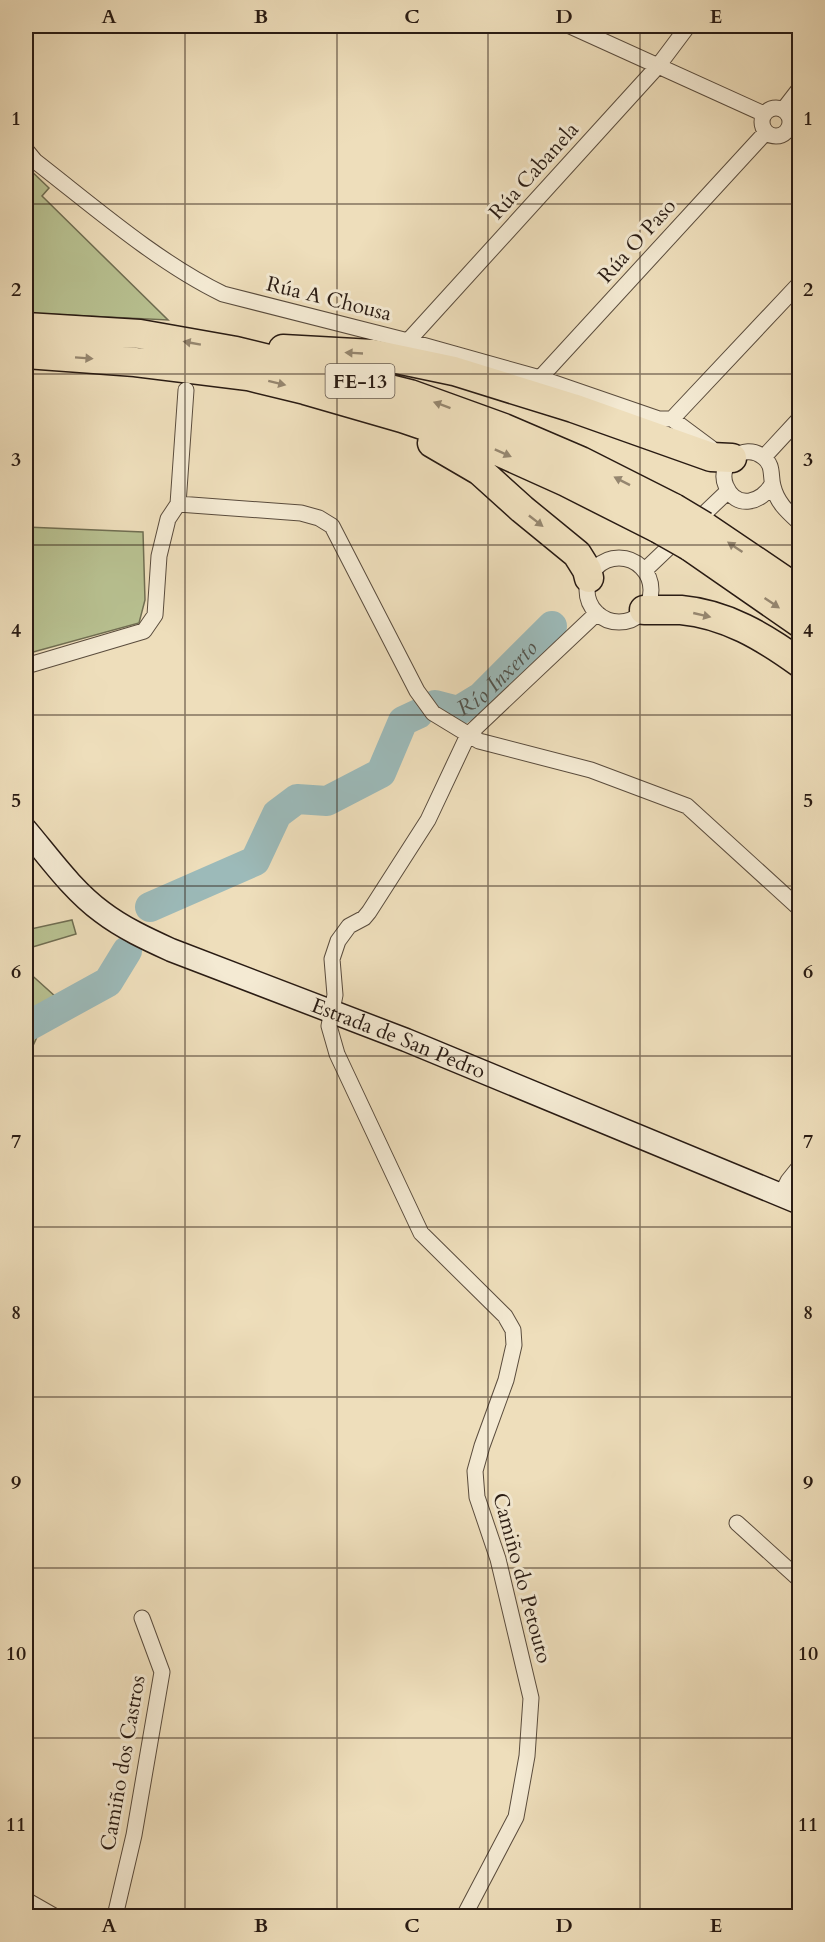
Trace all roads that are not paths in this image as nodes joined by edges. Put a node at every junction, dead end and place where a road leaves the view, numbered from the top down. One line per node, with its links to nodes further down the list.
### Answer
1 (570, 26): 3 (street)
2 (688, 26): 3 (street, Rúa Cabanela)
3 (658, 66): 6 (street); 12 (street, Rúa Cabanela)
4 (800, 88): 5 (street)
5 (783, 110): 6 (street); 8 (street)
6 (764, 114): 7 (street)
7 (766, 132): 8 (street); 15 (street, Rúa O Paso)
8 (793, 135)
9 (26, 150): 12 (street, Rúa A Chousa)
10 (800, 283): 19 (street)
11 (26, 327): 13 (highway, FE-13, one-way to 11)
12 (408, 341): 15 (street, Rúa A Chousa)
13 (236, 351): 20 (highway, one-way to 13); 25 (highway, FE-13, one-way to 13)
14 (26, 354): 17 (highway, FE-13, one-way to 17)
15 (540, 378): 19 (street, Rúa A Chousa)
16 (186, 390): 24 (street)
17 (305, 390): 25 (highway, FE-13, one-way to 25); 29 (highway, one-way to 29)
18 (800, 418): 21 (street)
19 (665, 419): 20 (street, Rúa A Chousa)
20 (728, 457): 21 (street); 23 (street)
21 (764, 457): 22 (street)
22 (772, 484): 23 (street); 26 (street)
23 (728, 491): 28 (street)
24 (178, 504): 35 (street); 36 (street)
25 (666, 518): 27 (highway, FE-13, bridge)
26 (800, 523)
27 (696, 536): 30 (highway, FE-13, one-way to 27); 33 (highway, FE-13, one-way to 33)
28 (645, 570): 29 (street); 31 (street)
29 (589, 578): 32 (street)
30 (800, 591)
31 (644, 610): 32 (street); 34 (highway, one-way to 34)
32 (597, 614): 36 (street)
33 (800, 624)
34 (800, 663)
35 (26, 666)
36 (468, 735): 38 (street); 39 (street)
37 (26, 830): 39 (street, Estrada de San Pedro)
38 (800, 909)
39 (331, 1011): 41 (street, Estrada de San Pedro); 48 (street, Camiño do Petouto)
40 (800, 1166): 41 (street)
41 (790, 1199)
42 (737, 1523): 43 (street)
43 (800, 1580)
44 (142, 1618): 47 (street, Camiño dos Castros)
45 (26, 1900): 46 (street)
46 (54, 1917)
47 (115, 1917)
48 (464, 1917)

